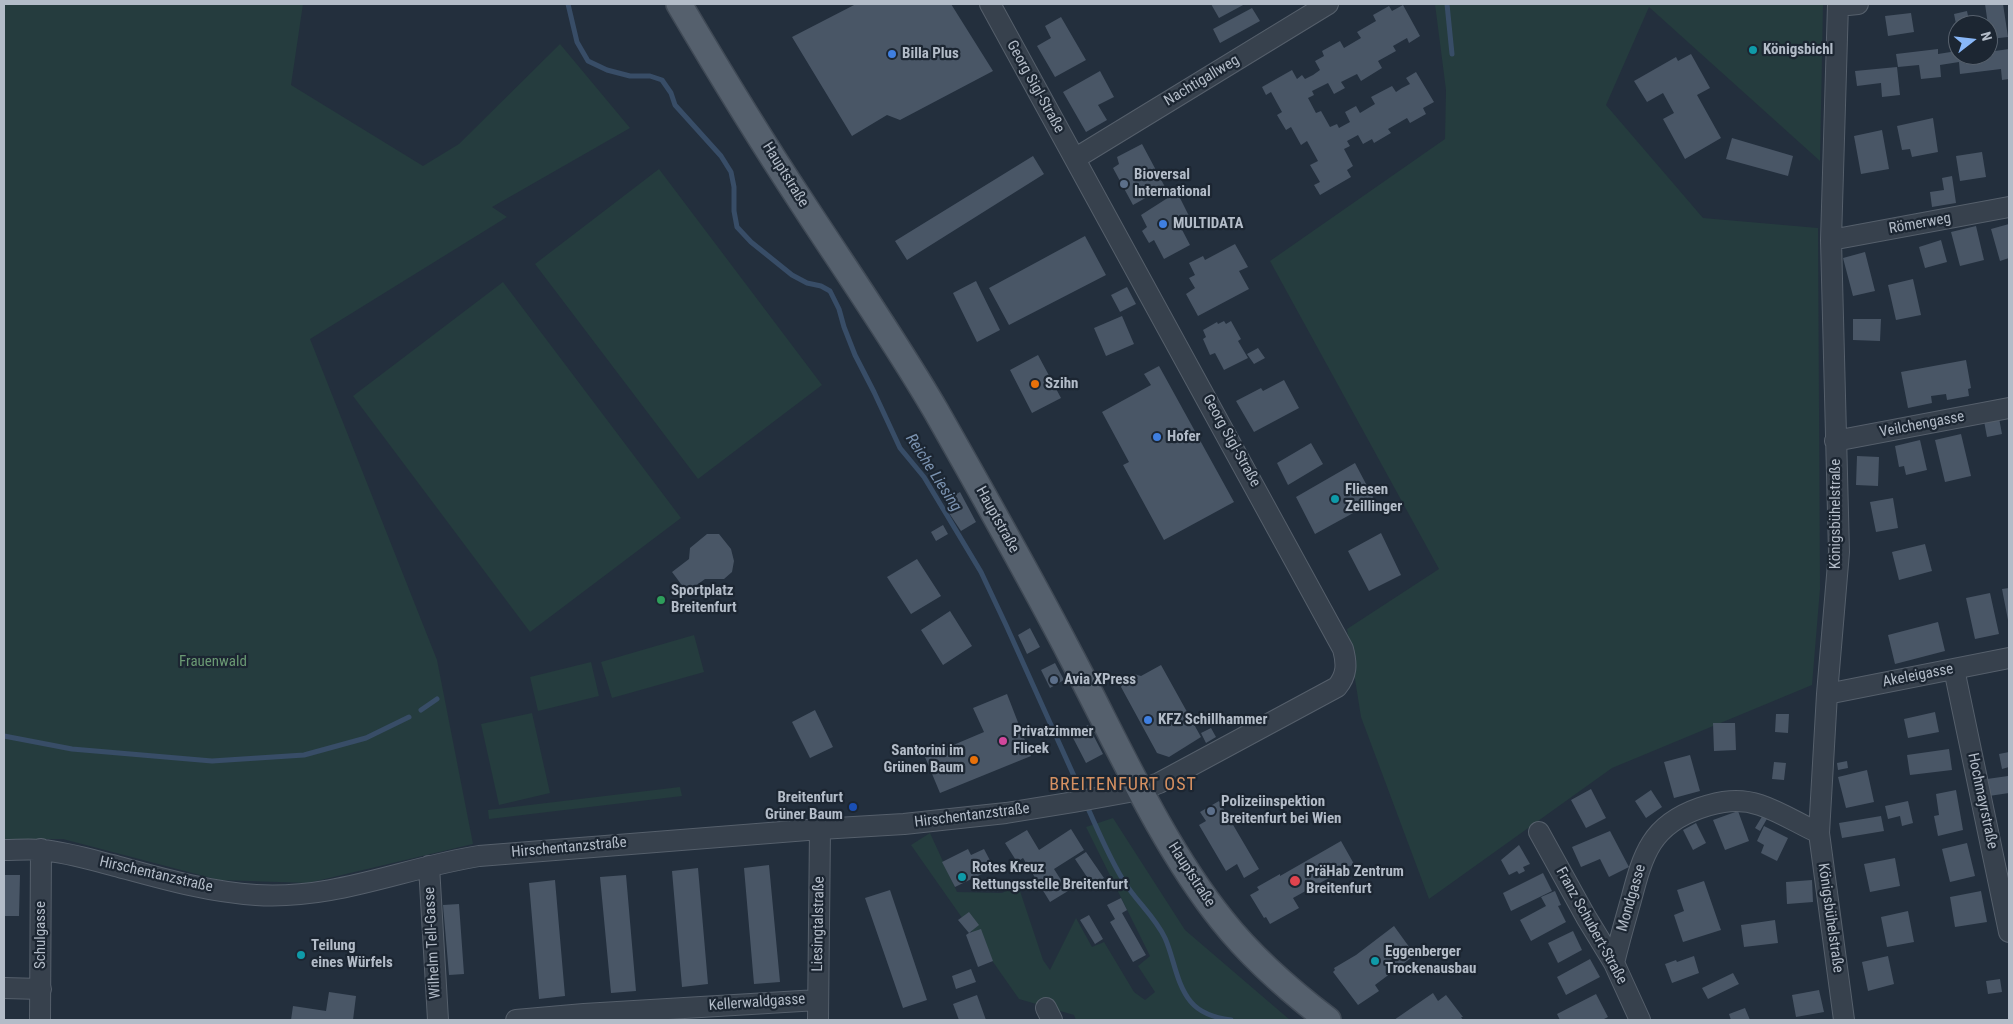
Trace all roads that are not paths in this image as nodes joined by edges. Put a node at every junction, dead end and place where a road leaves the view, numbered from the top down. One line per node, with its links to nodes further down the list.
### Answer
1 (679, 4): 14 (main road, Hauptstraße)
2 (990, 4): 6 (street, Georg Sigl-Straße)
3 (1328, 4): 6 (street, Nachtigallweg)
4 (1858, 4): 5 (street, Königsbühelstraße)
5 (1838, 5): 8 (street, Königsbühelstraße)
6 (1076, 158): 14 (street, Georg Sigl-Straße)
7 (2009, 207): 8 (street, Römerweg)
8 (1831, 240): 10 (street, Königsbühelstraße)
9 (2009, 408): 10 (street, Veilchengasse)
10 (1835, 441): 13 (street, Königsbühelstraße)
11 (2009, 658): 12 (street, Akeleigasse)
12 (1954, 669): 13 (street, Akeleigasse); 21 (street, Hochmayrstraße)
13 (1827, 694): 17 (street, Königsbühelstraße)
14 (1140, 790): 15 (street, Hirschentanzstraße); 30 (main road, Hauptstraße)
15 (820, 828): 20 (street, Hirschentanzstraße); 25 (street, Liesingtalstraße)
16 (1539, 832): 22 (street, Franz Schubert-Straße)
17 (1819, 833): 22 (street, Mondgasse); 32 (street, Königsbühelstraße)
18 (4, 850): 19 (street, Hirschentanzstraße)
19 (41, 850): 20 (street, Hirschentanzstraße); 24 (street, Schulgasse)
20 (429, 866): 27 (street, Wilhelm Tell-Gasse)
21 (2009, 932)
22 (1614, 963): 31 (street, Franz Schubert-Straße)
23 (4, 988): 24 (street)
24 (41, 989): 26 (street, Schulgasse)
25 (818, 1000): 28 (street, Kellerwaldgasse); 29 (street, Liesingtalstraße)
26 (40, 1020)
27 (438, 1020)
28 (516, 1020)
29 (818, 1020)
30 (1328, 1020)
31 (1640, 1020)
32 (1844, 1020)

